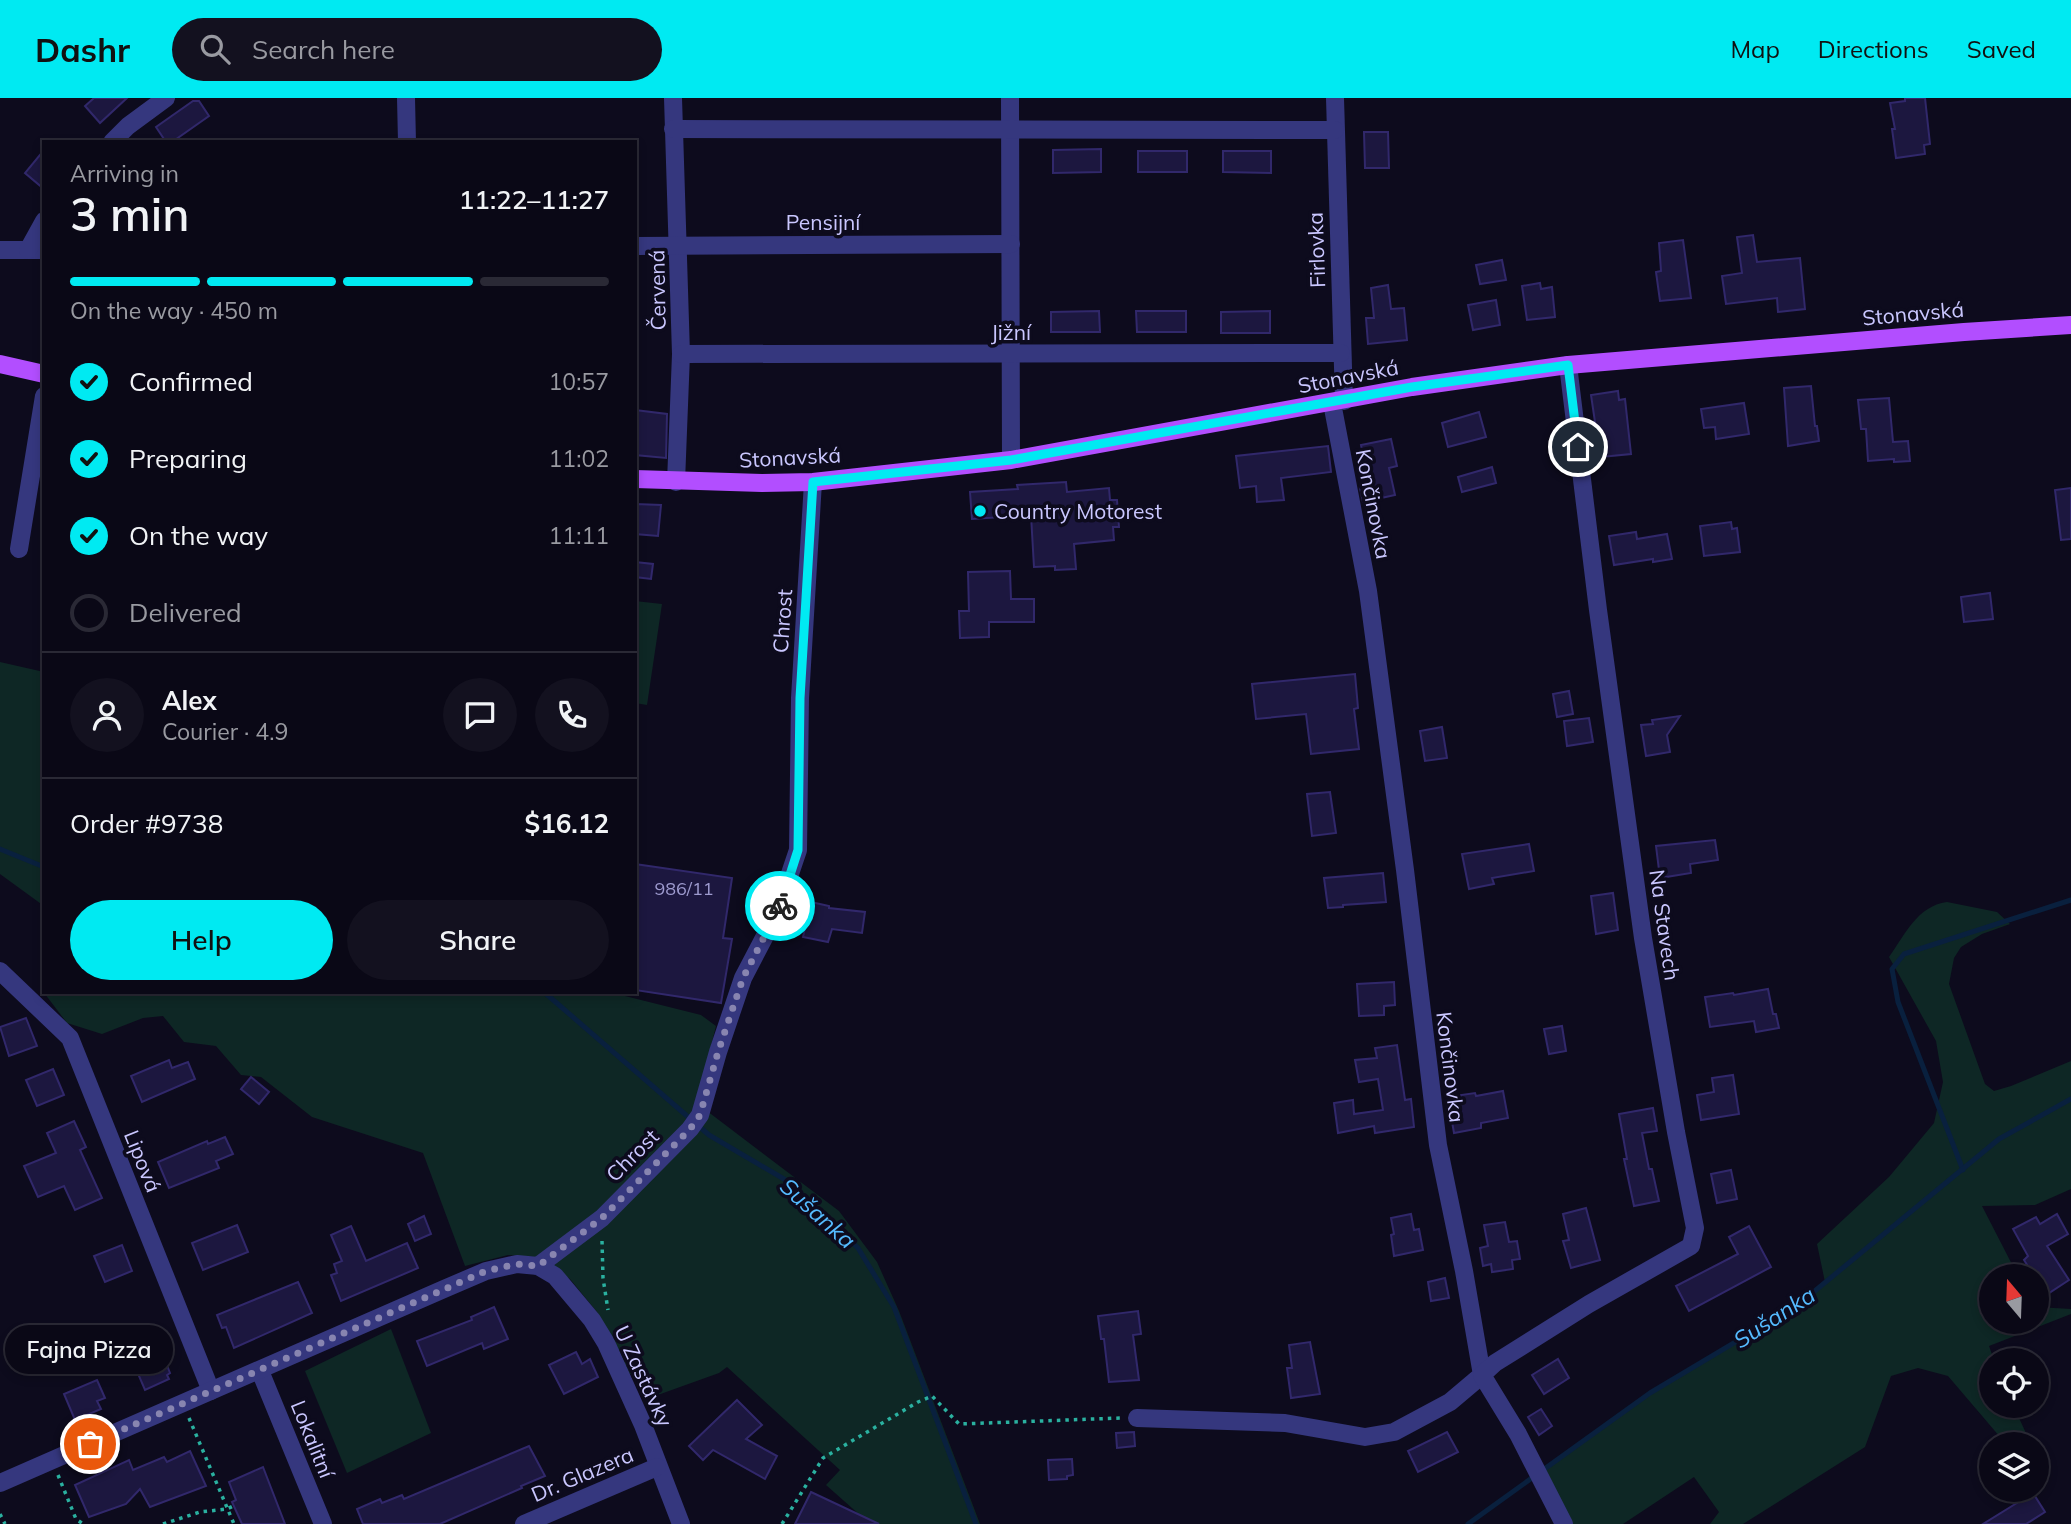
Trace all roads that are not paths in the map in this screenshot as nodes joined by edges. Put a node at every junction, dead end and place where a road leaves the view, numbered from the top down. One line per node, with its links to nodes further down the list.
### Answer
1 (166, 98): 9 (street)
2 (406, 98): 10 (street)
3 (673, 98): 6 (street, Červená)
4 (1010, 98): 7 (street)
5 (1335, 98): 8 (street, Firlovka)
6 (673, 129): 7 (street); 13 (street, Červená)
7 (1009, 129): 8 (street); 12 (street)
8 (1335, 130): 18 (street, Firlovka)
9 (114, 140)
10 (407, 140)
11 (42, 228): 16 (street)
12 (1011, 244): 13 (street, Pensijní); 20 (street)
13 (679, 245): 14 (street, Pensijní); 19 (street, Červená)
14 (637, 246)
15 (0, 250): 16 (street)
16 (36, 250)
17 (2071, 325): 22 (main road, Stonavská)
18 (1341, 353): 20 (street, Jižní); 24 (street, Firlovka)
19 (681, 354): 20 (street, Jižní); 28 (street, Červená)
20 (1012, 355): 26 (street)
21 (0, 364): 23 (main road)
22 (1568, 365): 24 (main road, Stonavská); 34 (street, Na Stavech)
23 (42, 374)
24 (1338, 402): 26 (main road, Stonavská); 34 (street, Končinovka)
25 (42, 408): 30 (street)
26 (1011, 460): 29 (main road, Stonavská)
27 (637, 479): 28 (main road, Stonavská)
28 (676, 482): 29 (main road, Stonavská)
29 (813, 482): 32 (street, Chrost)
30 (19, 549)
31 (0, 971): 35 (street, Lipová)
32 (538, 1266): 33 (street); 37 (street, U Zastávky)
33 (260, 1371): 35 (street); 39 (street, Lokalitní)
34 (1482, 1375): 36 (street); 42 (street)
35 (211, 1391): 38 (street)
36 (1137, 1418)
37 (657, 1466): 40 (street, Dr. Glazera); 41 (street, U Zastávky)
38 (0, 1483)
39 (323, 1524)
40 (524, 1524)
41 (681, 1524)
42 (1564, 1524)

